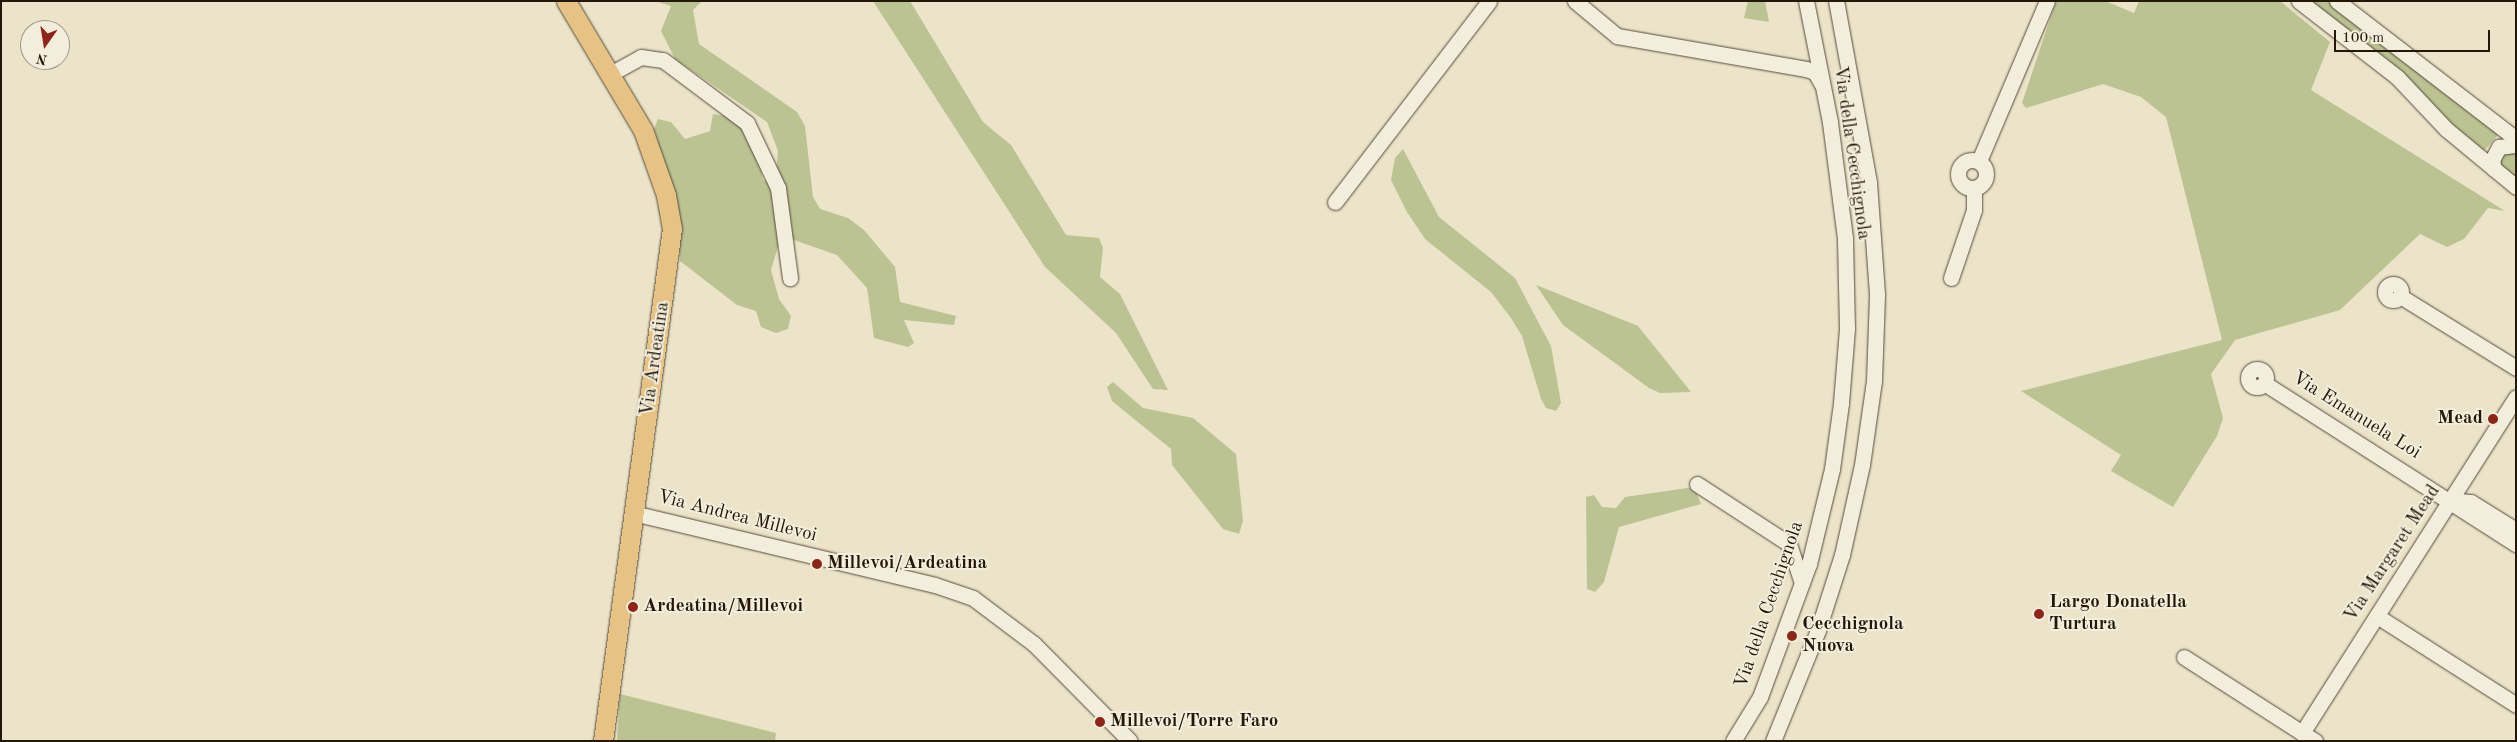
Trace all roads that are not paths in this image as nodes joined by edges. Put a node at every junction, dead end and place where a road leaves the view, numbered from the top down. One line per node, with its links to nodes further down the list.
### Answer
1 (566, 1): 11 (main road, Via Ardeatina)
2 (1489, 1): 19 (street)
3 (1575, 1): 10 (street)
4 (1806, 1): 9 (street, Via della Cecchignola)
5 (1836, 1): 41 (street, Via della Cecchignola)
6 (2048, 1): 15 (street)
7 (2299, 1): 16 (street)
8 (2337, 1): 13 (street)
9 (1814, 46): 10 (street); 12 (street, Via della Cecchignola)
10 (1782, 65): 12 (street)
11 (612, 73): 20 (street); 28 (main road, Via Ardeatina)
12 (1822, 84): 29 (street, Via della Cecchignola)
13 (2516, 139)
14 (2516, 145): 16 (street)
15 (1979, 161): 18 (street); 18 (street)
16 (2494, 169): 17 (street)
17 (2516, 187)
18 (1974, 188): 21 (street)
19 (1334, 202)
20 (790, 278)
21 (1951, 278)
22 (2400, 296): 23 (street)
23 (2516, 368)
24 (2264, 382): 27 (street, Via Emanuela Loi)
25 (2516, 397): 27 (street, Via Margaret Mead)
26 (1697, 484): 31 (street)
27 (2451, 500): 30 (street); 32 (street, Via Emanuela Loi); 34 (street, Via Margaret Mead)
28 (633, 513): 38 (main road, Via Ardeatina); 39 (street, Via Andrea Millevoi)
29 (1819, 525): 31 (street); 33 (street, Via della Cecchignola)
30 (2516, 530)
31 (1789, 544): 33 (street)
32 (2516, 544)
33 (1803, 584): 40 (street, Via della Cecchignola)
34 (2377, 616): 36 (street); 37 (street, Via Margaret Mead)
35 (2184, 657): 37 (street)
36 (2516, 705)
37 (2308, 737)
38 (603, 741)
39 (1130, 741)
40 (1733, 741)
41 (1772, 741)

